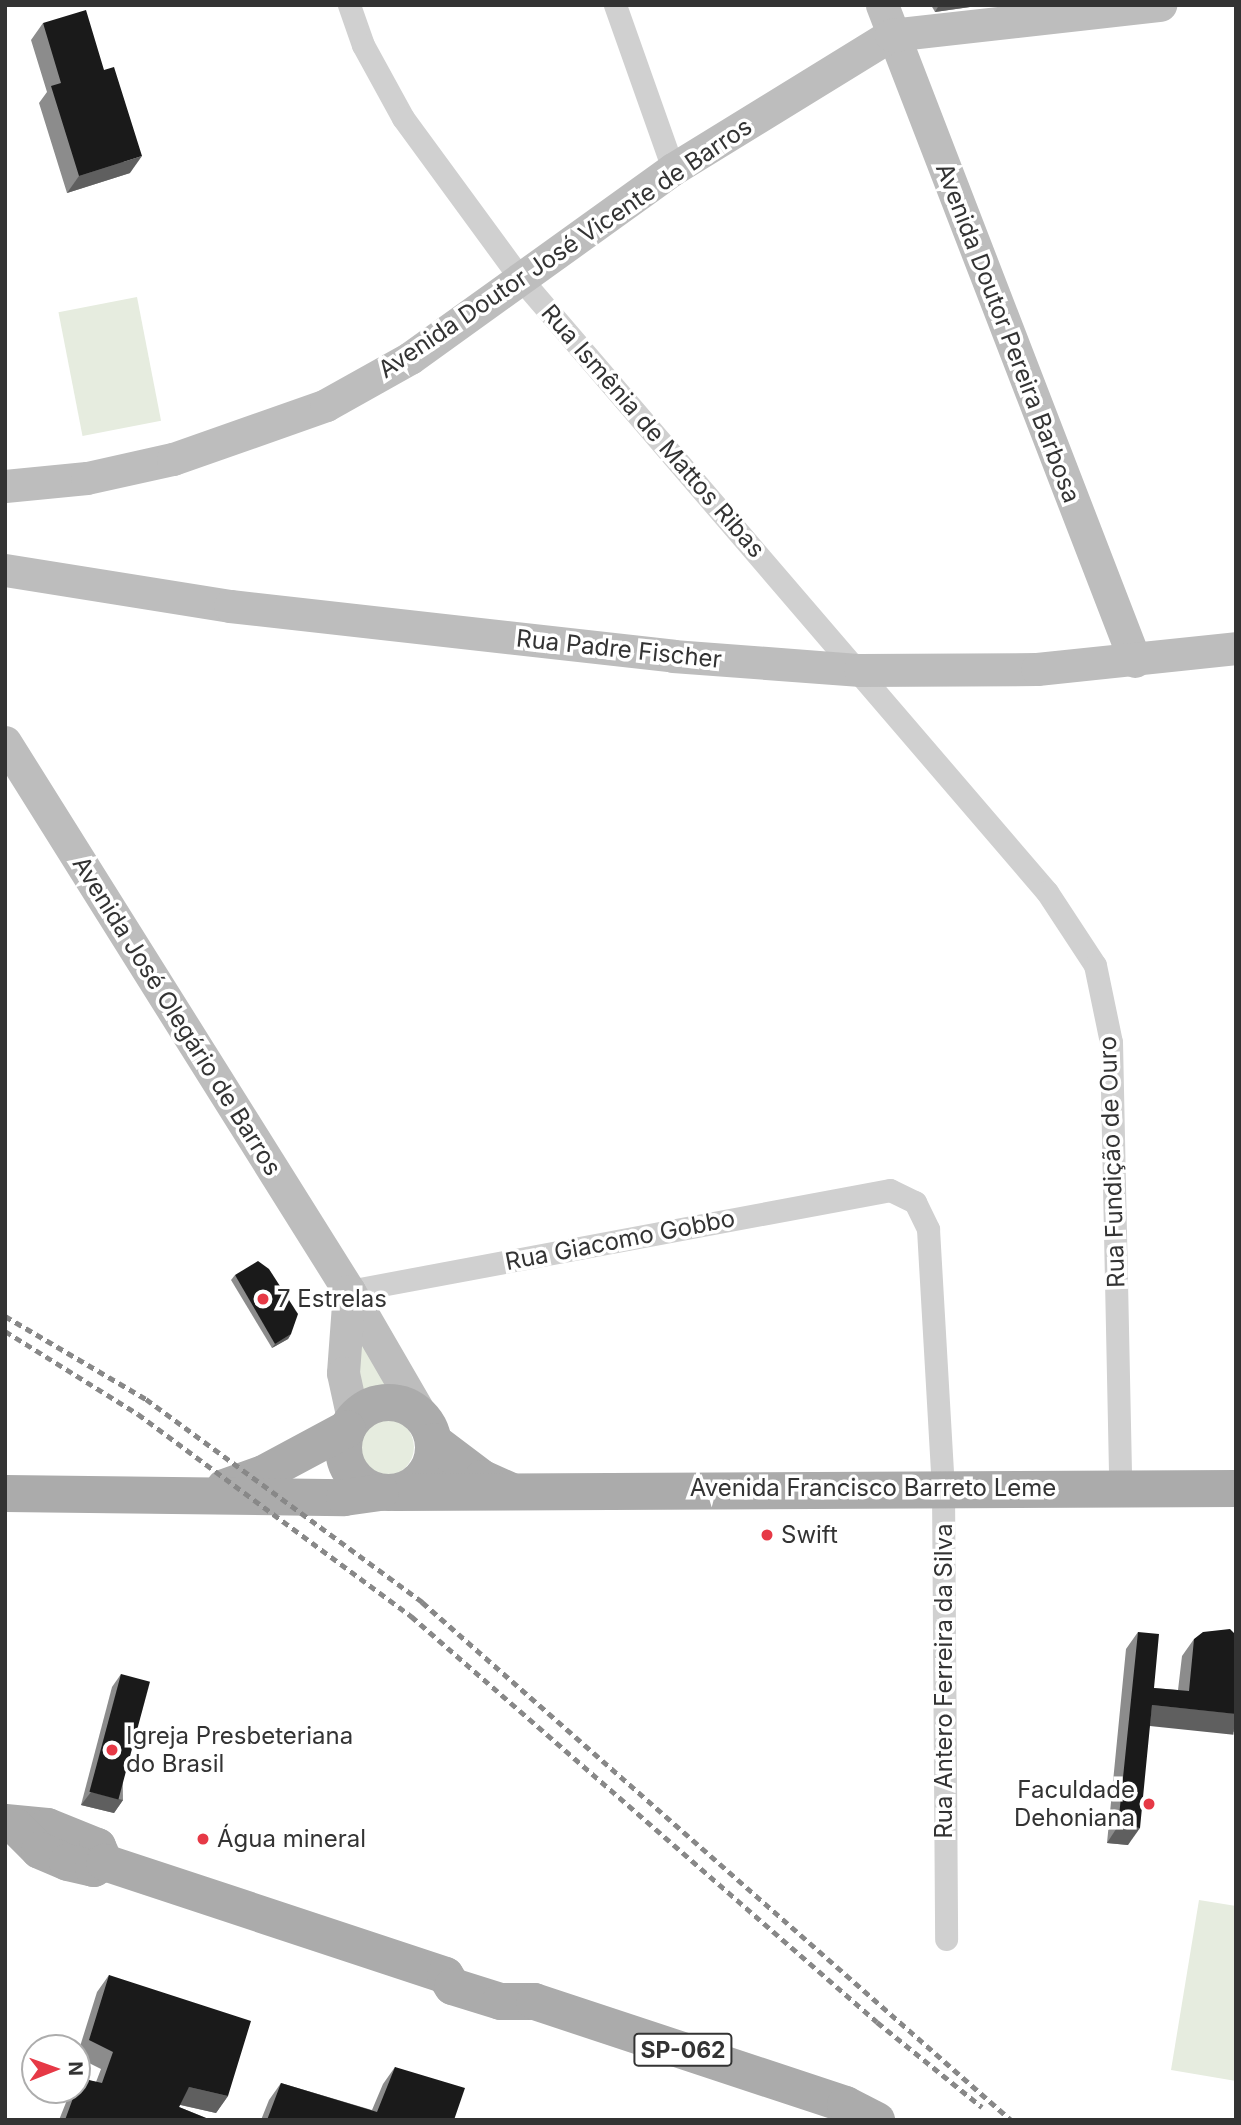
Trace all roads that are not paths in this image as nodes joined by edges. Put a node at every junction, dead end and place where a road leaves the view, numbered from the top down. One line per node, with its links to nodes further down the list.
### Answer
1 (349, 5): 6 (street, Rua Ismênia de Mattos Ribas)
2 (615, 5): 5 (street)
3 (1160, 5): 4 (main road, Avenida Doutor José Vicente de Barros)
4 (887, 20): 5 (main road, Avenida Doutor José Vicente de Barros); 10 (main road, Avenida Doutor Pereira Barbosa)
5 (673, 169): 6 (main road, Avenida Doutor José Vicente de Barros)
6 (521, 279): 7 (main road, Avenida Doutor José Vicente de Barros); 11 (street, Rua Ismênia de Mattos Ribas)
7 (5, 486)
8 (5, 570): 11 (main road, Rua Padre Fischer)
9 (1236, 648): 10 (main road, Rua Padre Fischer)
10 (1135, 661): 11 (main road, Rua Padre Fischer)
11 (860, 670): 17 (street, Rua Fundição de Ouro)
12 (5, 742): 14 (main road, Avenida José Olegário de Barros)
13 (890, 1190): 14 (street, Rua Giacomo Gobbo); 19 (street, Rua Antero Ferreira da Silva)
14 (349, 1291): 15 (main road); 16 (main road, Avenida José Olegário de Barros)
15 (350, 1423): 16 (main road); 21 (main road); 23 (main road)
16 (427, 1428): 20 (main road, Avenida Francisco Barreto Leme); 21 (main road)
17 (1120, 1486): 18 (main road, Avenida Francisco Barreto Leme); 19 (main road, Avenida Francisco Barreto Leme)
18 (1236, 1488)
19 (943, 1489): 20 (main road, Avenida Francisco Barreto Leme); 25 (street, Rua Antero Ferreira da Silva)
20 (510, 1490): 21 (main road, Avenida Francisco Barreto Leme)
21 (387, 1492): 23 (main road, Avenida Francisco Barreto Leme)
22 (5, 1493): 23 (main road, Avenida Francisco Barreto Leme)
23 (207, 1493)
24 (10, 1824): 26 (main road, SP-062)
25 (946, 1939)
26 (876, 2120)

